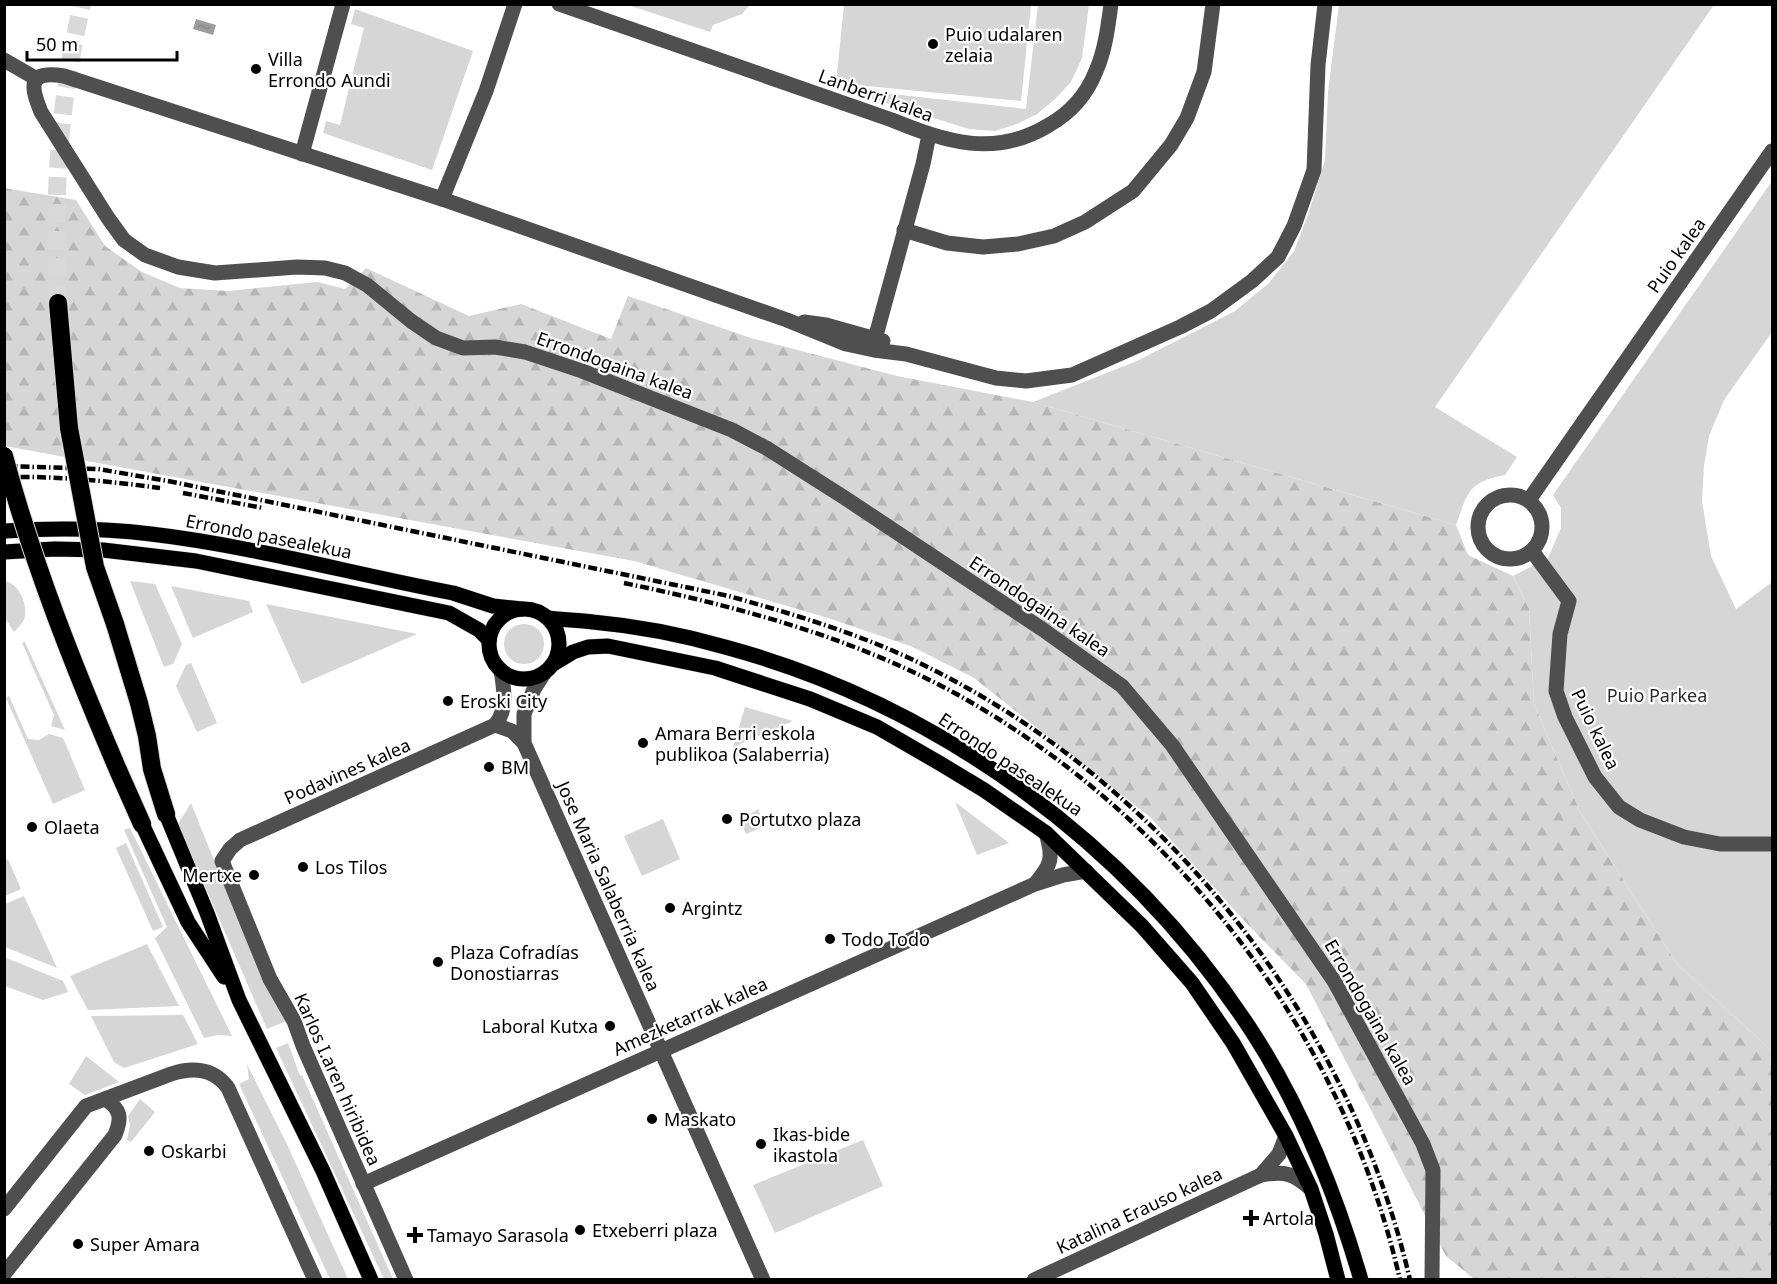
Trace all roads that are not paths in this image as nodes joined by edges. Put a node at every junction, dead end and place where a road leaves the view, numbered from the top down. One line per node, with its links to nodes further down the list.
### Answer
1 (343, 4): 11 (street)
2 (515, 4): 12 (street)
3 (559, 4): 9 (street, Lanberri kalea)
4 (1111, 4): 9 (street, Lanberri kalea)
5 (1213, 4): 13 (street)
6 (1325, 4): 17 (street)
7 (6, 57): 8 (street)
8 (37, 79): 11 (street); 53 (street, Errondogaina kalea)
9 (929, 135): 13 (street)
10 (1773, 151): 19 (street, Puio kalea)
11 (302, 154): 12 (street)
12 (442, 199): 15 (street)
13 (904, 230): 16 (street)
14 (58, 303): 30 (highway, bridge)
15 (787, 320): 16 (street); 17 (street)
16 (875, 339): 17 (street)
17 (906, 354)
18 (4, 456): 31 (highway, bridge)
19 (1529, 500): 21 (street); 21 (street)
20 (4, 531): 23 (main road, Errondo pasealekua)
21 (1532, 551): 33 (street, Puio kalea)
22 (4, 552): 25 (main road)
23 (522, 609): 24 (main road); 25 (main road)
24 (548, 618): 26 (main road); 52 (main road, Errondo pasealekua)
25 (489, 640): 27 (main road)
26 (549, 668): 27 (main road); 29 (street, Jose Maria Salaberria kalea); 32 (main road, Errondo pasealekua)
27 (501, 670): 28 (street)
28 (495, 725): 29 (street); 34 (street, Podavines kalea)
29 (524, 743): 38 (street, Jose Maria Salaberria kalea)
30 (166, 814): 37 (main road)
31 (142, 824): 37 (main road)
32 (1046, 833): 35 (main road, Errondo pasealekua); 36 (street)
33 (1773, 844)
34 (222, 861): 42 (street, Karlos I.aren hiribidea)
35 (1086, 871): 36 (street, Amezketarrak kalea); 40 (main road, Errondo pasealekua)
36 (1035, 884): 38 (street, Amezketarrak kalea)
37 (239, 1000): 47 (main road)
38 (662, 1050): 42 (street, Amezketarrak kalea); 49 (street, Jose Maria Salaberria kalea)
39 (105, 1099): 44 (street); 45 (street); 46 (street)
40 (1286, 1136): 41 (street, Katalina Erauso kalea); 43 (main road, Errondo pasealekua)
41 (1261, 1175): 43 (street, Katalina Erauso kalea); 50 (street, Katalina Erauso kalea)
42 (363, 1184): 48 (street, Karlos I.aren hiribidea)
43 (1311, 1189): 51 (main road, Errondo pasealekua)
44 (4, 1209)
45 (5, 1277)
46 (315, 1280)
47 (371, 1280)
48 (406, 1280)
49 (763, 1280)
50 (1034, 1280)
51 (1338, 1280)
52 (1361, 1280)
53 (1432, 1280)

